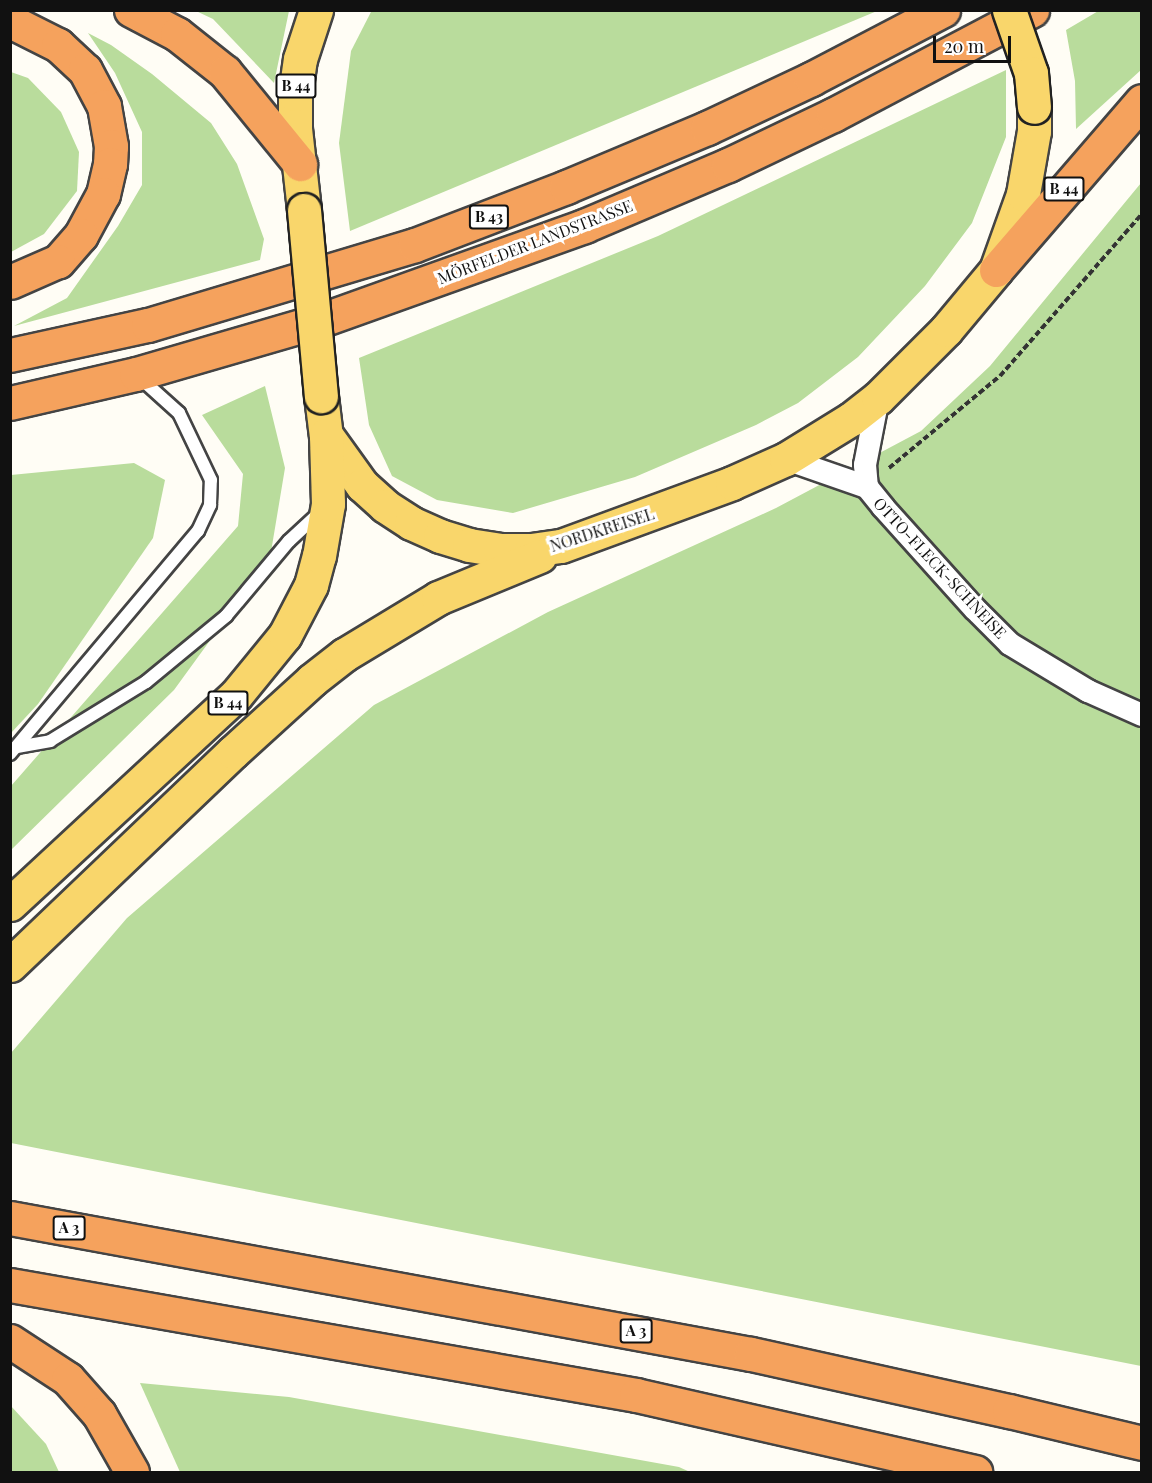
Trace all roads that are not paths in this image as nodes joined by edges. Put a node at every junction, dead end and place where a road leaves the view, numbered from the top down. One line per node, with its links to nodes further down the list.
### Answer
1 (131, 10): 8 (highway)
2 (316, 10): 8 (main road, NORDKREISEL / B 44)
3 (943, 10): 11 (highway, B 43)
4 (1009, 10): 9 (main road, NORDKREISEL / B 44, bridge)
5 (1032, 10): 12 (highway, MÖRFELDER LANDSTRASSE / B 43)
6 (10, 21): 10 (highway)
7 (1142, 101): 9 (highway, B 44)
8 (300, 164): 15 (main road, NORDKREISEL / B 44, bridge)
9 (996, 270): 13 (main road, NORDKREISEL / B 44)
10 (10, 282)
11 (10, 355)
12 (136, 374): 14 (highway, MÖRFELDER LANDSTRASSE / B 43); 21 (lane)
13 (878, 398): 16 (main road, NORDKREISEL / B 44); 17 (street, OTTO-FLECK-SCHNEISE)
14 (10, 403)
15 (326, 435): 18 (main road, B 44); 19 (main road, NORDKREISEL / B 44)
16 (786, 459): 17 (street, OTTO-FLECK-SCHNEISE); 19 (main road, NORDKREISEL / B 44)
17 (867, 487): 20 (street, OTTO-FLECK-SCHNEISE)
18 (328, 504): 21 (lane); 22 (main road, B 44)
19 (561, 546): 23 (main road, B 44)
20 (1142, 715)
21 (14, 750)
22 (10, 904)
23 (10, 965)
24 (10, 1218): 27 (highway, A 3)
25 (10, 1285): 29 (highway)
26 (10, 1341): 28 (highway)
27 (1142, 1443)
28 (132, 1473)
29 (975, 1473)

